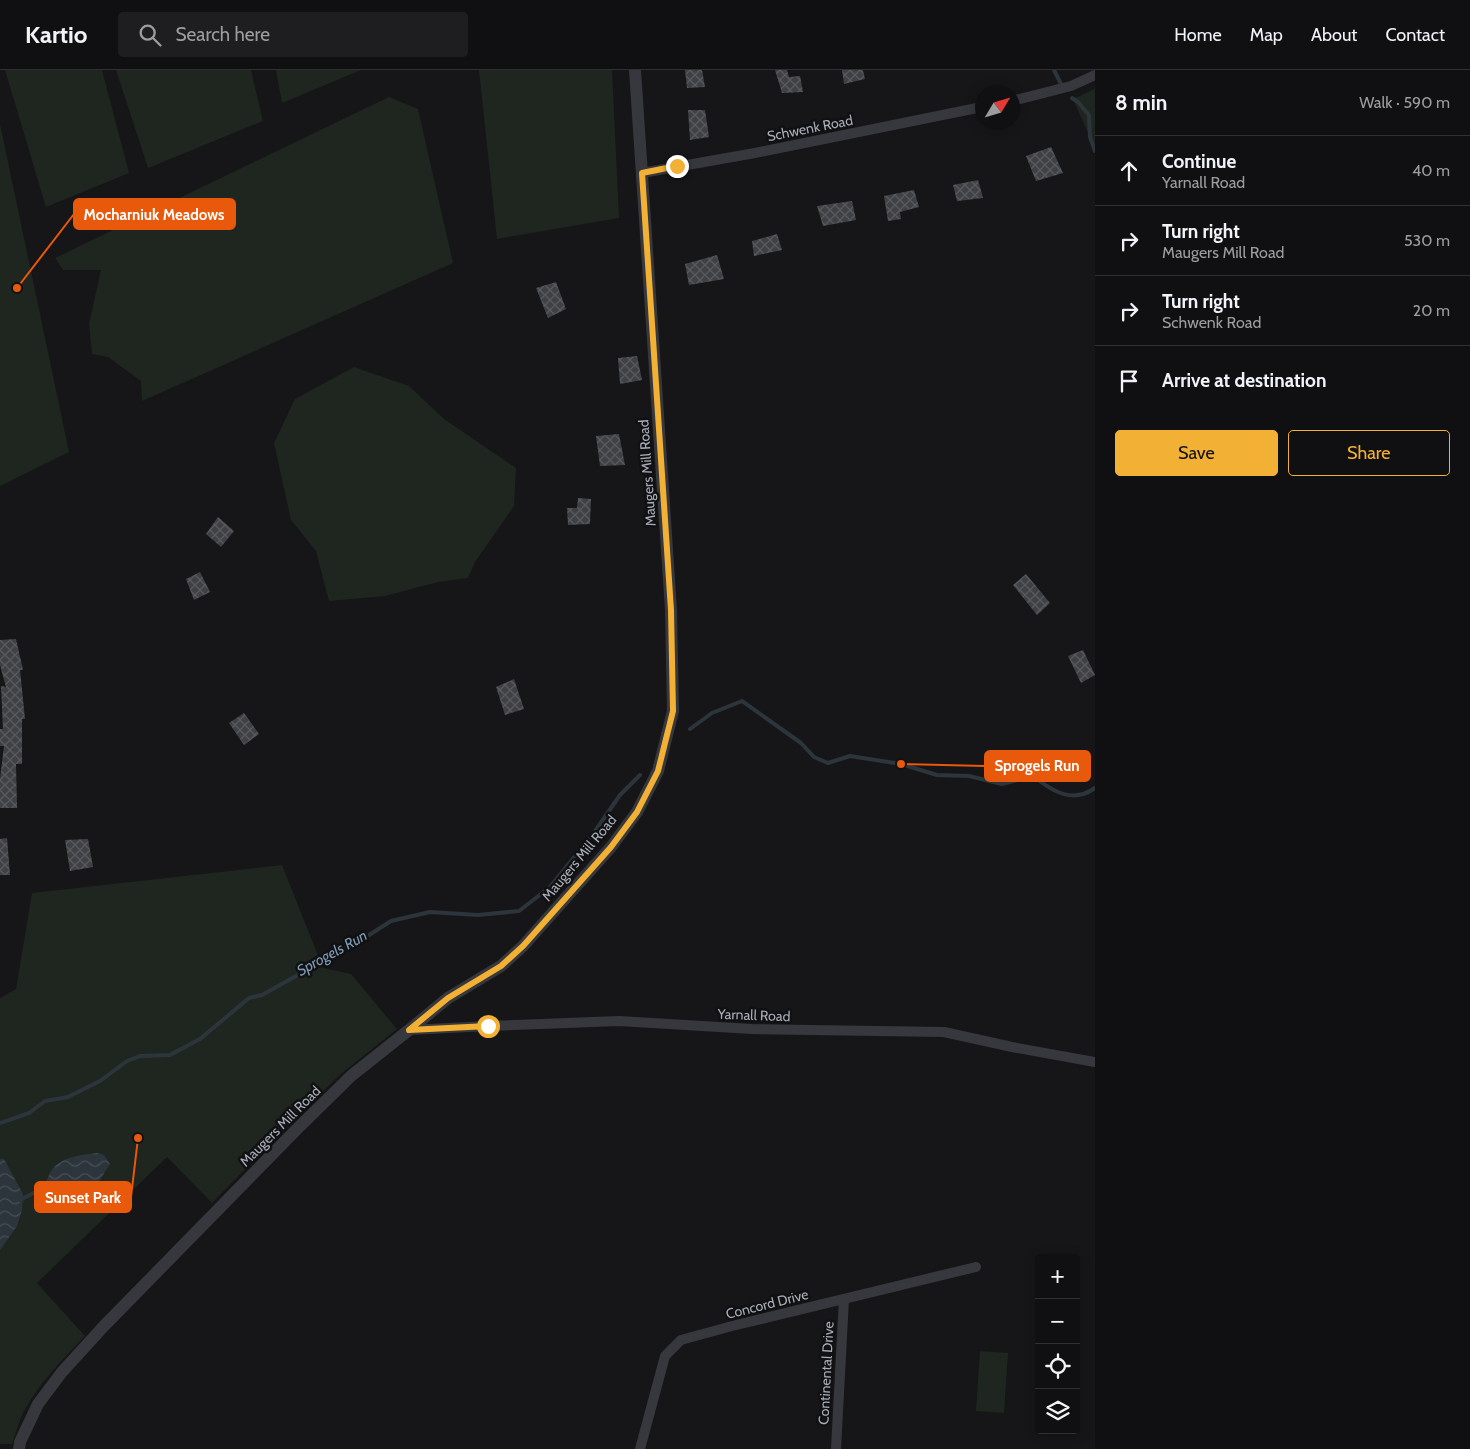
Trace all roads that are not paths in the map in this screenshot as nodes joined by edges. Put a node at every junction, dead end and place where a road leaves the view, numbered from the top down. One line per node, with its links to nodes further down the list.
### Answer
1 (635, 70): 5 (street, Maugers Mill Road)
2 (1095, 74): 3 (street)
3 (1020, 99)
4 (975, 108): 5 (street, Schwenk Road)
5 (642, 173): 6 (street, Maugers Mill Road)
6 (409, 1030): 7 (street, Yarnall Road); 10 (street, Maugers Mill Road)
7 (1095, 1062)
8 (976, 1267): 9 (street, Concord Drive)
9 (844, 1299): 11 (street, Concord Drive); 12 (street, Continental Drive)
10 (19, 1449)
11 (640, 1449)
12 (836, 1449)

